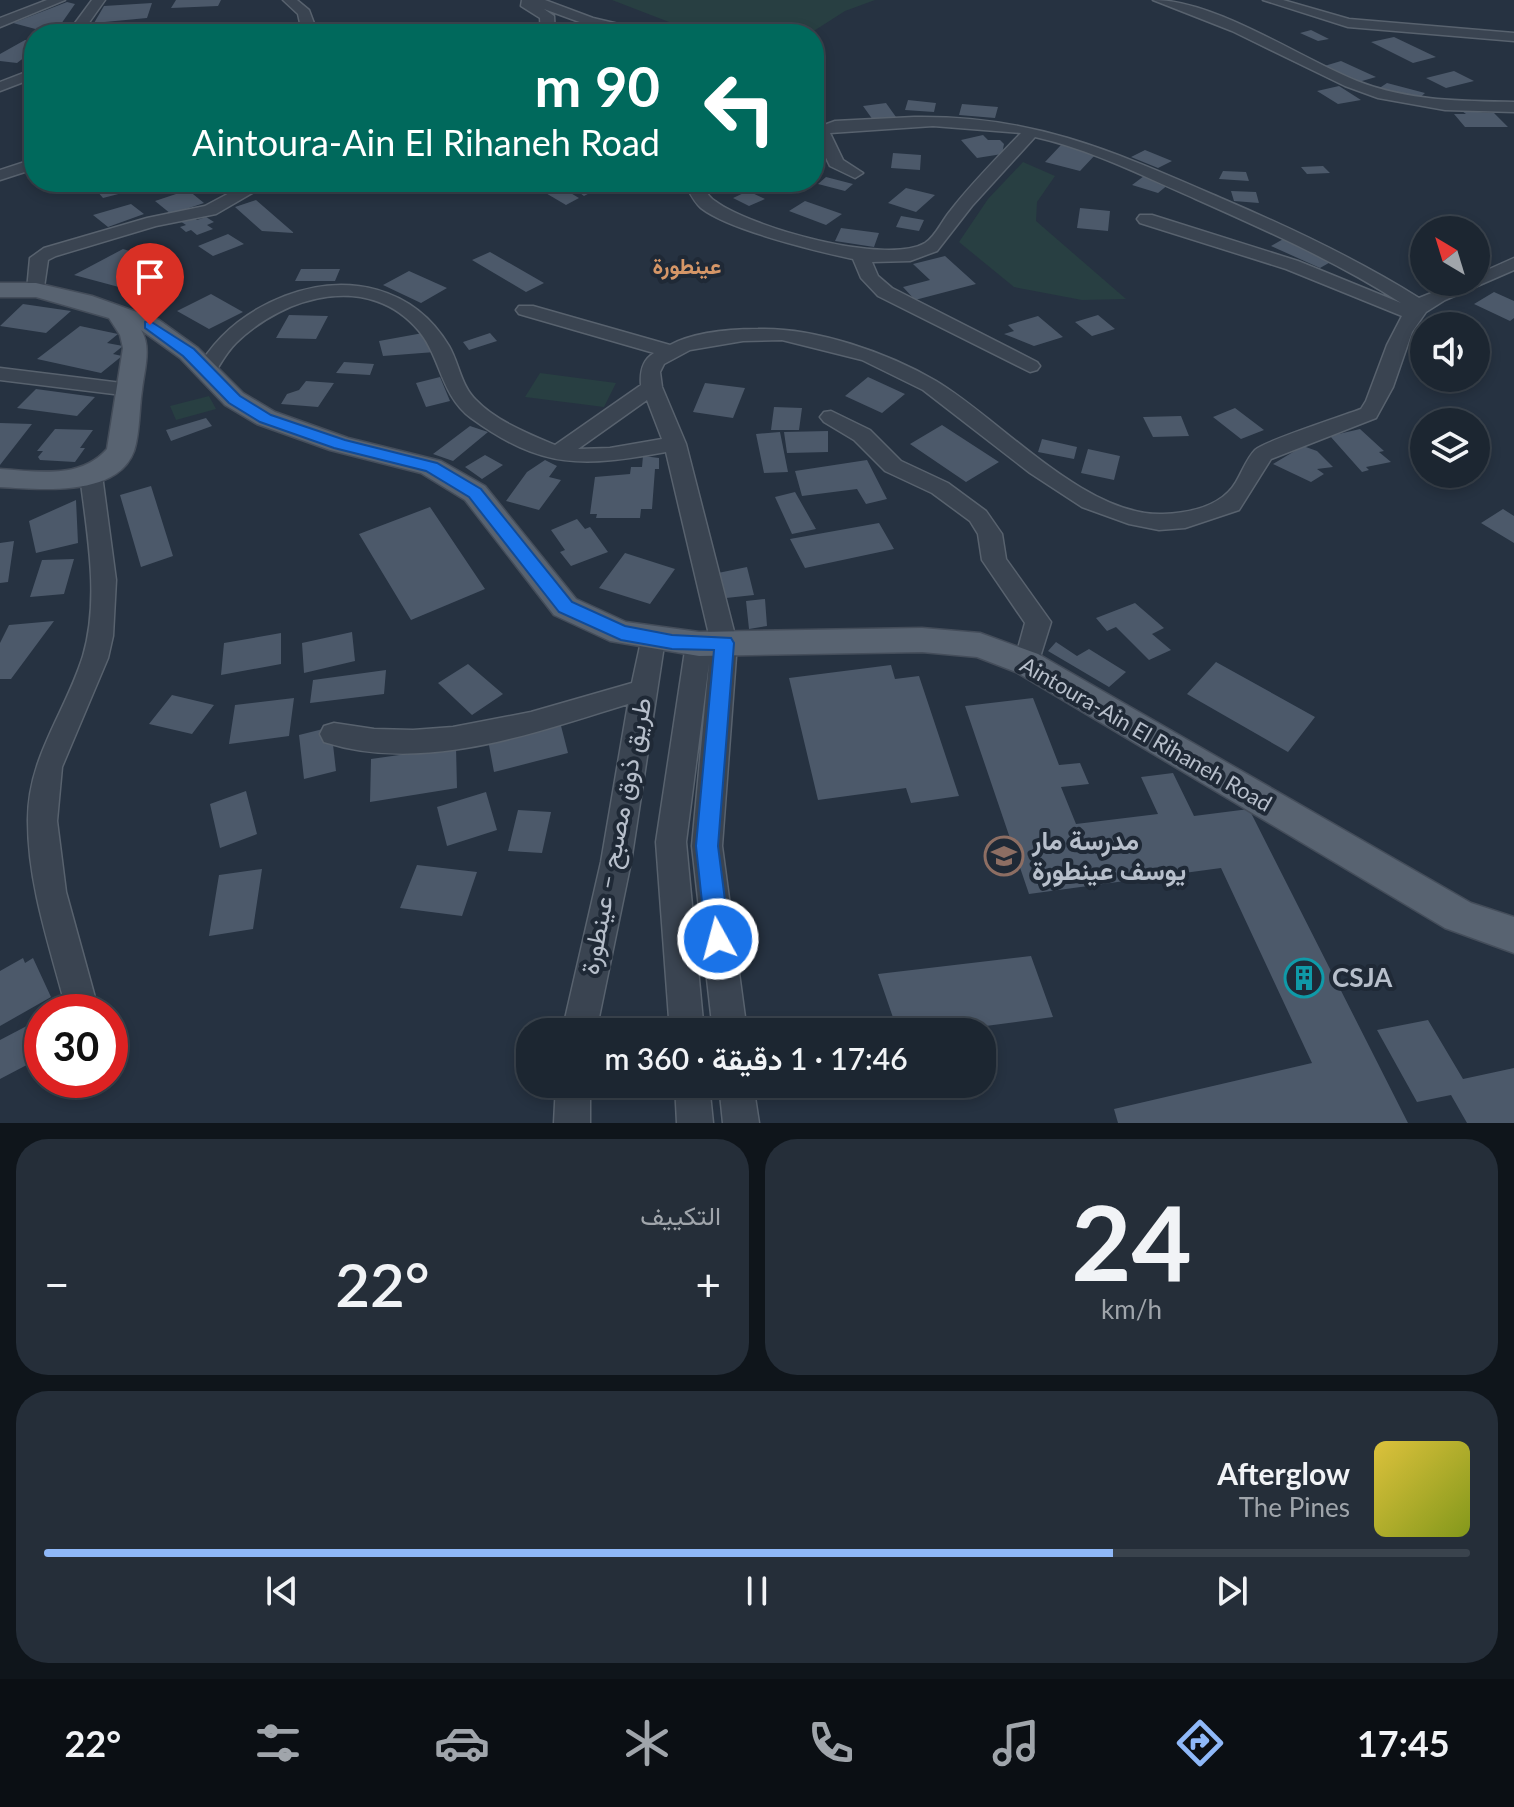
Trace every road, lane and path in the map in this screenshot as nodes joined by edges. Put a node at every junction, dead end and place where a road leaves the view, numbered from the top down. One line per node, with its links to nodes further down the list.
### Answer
1 (59, 0): 7 (street)
2 (99, 0): 8 (street)
3 (289, 0): 9 (street)
4 (1159, 0): 15 (street)
5 (1269, 0): 12 (street)
6 (569, 6): 10 (street); 11 (street)
7 (0, 23)
8 (81, 24)
9 (304, 24)
10 (547, 24)
11 (606, 24)
12 (1514, 37)
13 (24, 77): 14 (street)
14 (0, 87)
15 (1514, 107)
16 (824, 130): 17 (street)
17 (1031, 132): 25 (street); 33 (street)
18 (824, 137): 20 (street)
19 (24, 167): 21 (street)
20 (855, 173)
21 (0, 175)
22 (244, 192): 29 (street)
23 (698, 192): 25 (street)
24 (1146, 219): 33 (street)
25 (861, 256): 36 (street)
26 (1514, 263): 27 (street)
27 (1490, 275)
28 (0, 290): 29 (main road, Aintoura-Ain El Rihaneh Road)
29 (36, 290): 32 (main road, Aintoura-Ain El Rihaneh Road)
30 (1448, 296): 33 (street)
31 (526, 310): 35 (street)
32 (117, 312): 37 (main road, Aintoura-Ain El Rihaneh Road); 40 (main road)
33 (1417, 312)
34 (1410, 321): 35 (street)
35 (670, 351): 39 (street)
36 (1030, 366)
37 (205, 373): 43 (street); 46 (main road, Aintoura-Ain El Rihaneh Road)
38 (0, 374): 40 (street)
39 (652, 387): 42 (street); 43 (street)
40 (130, 390): 44 (main road)
41 (831, 417): 48 (street)
42 (675, 444): 43 (street); 47 (street)
43 (558, 453)
44 (91, 475): 45 (main road); 52 (street)
45 (0, 478)
46 (652, 639): 47 (main road, Aintoura-Ain El Rihaneh Road); 49 (street, طريق ذوق مصبح – عينطورة)
47 (712, 643): 48 (main road, Aintoura-Ain El Rihaneh Road); 54 (street); 55 (street)
48 (1027, 663): 51 (main road, Aintoura-Ain El Rihaneh Road)
49 (645, 689): 50 (street); 53 (street, طريق ذوق مصبح – عينطورة)
50 (334, 734)
51 (1514, 935)
52 (78, 994)
53 (582, 1018)
54 (686, 1018)
55 (728, 1018)
56 (573, 1098): 59 (street)
57 (693, 1098): 60 (street)
58 (738, 1098): 61 (street)
59 (572, 1123)
60 (695, 1123)
61 (741, 1123)

